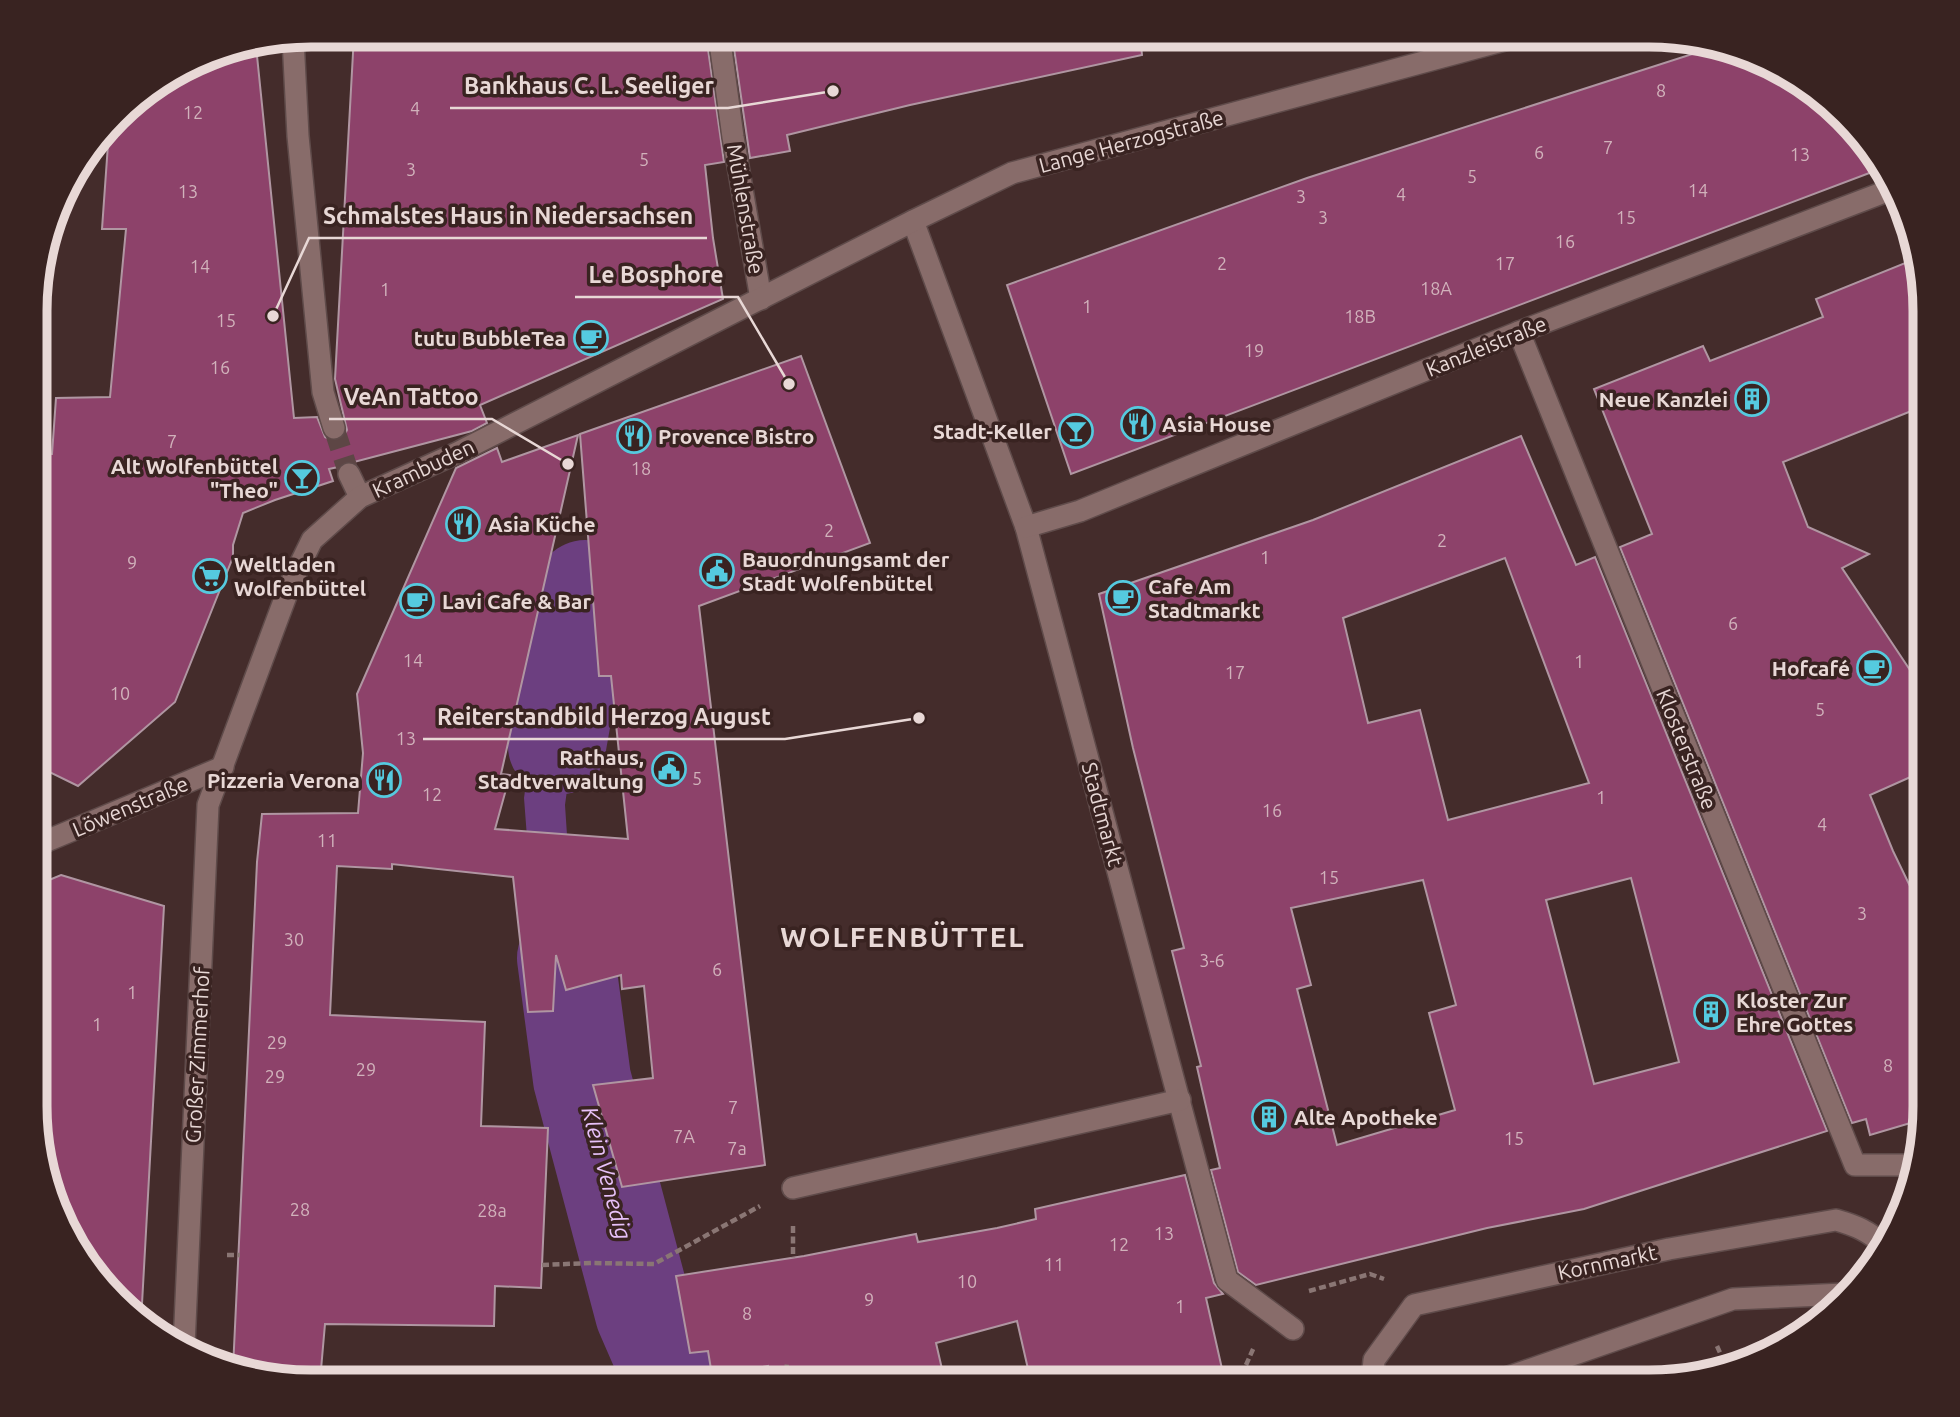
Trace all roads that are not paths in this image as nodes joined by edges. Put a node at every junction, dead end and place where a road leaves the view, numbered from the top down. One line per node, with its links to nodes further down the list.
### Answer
1 (721, 47): 6 (street, Mühlenstraße)
2 (1479, 47): 5 (street, Lange Herzogstraße)
3 (293, 48): 8 (street)
4 (1884, 192): 7 (street, Kanzleistraße)
5 (913, 221): 6 (street, Lange Herzogstraße); 11 (street, Stadtmarkt)
6 (761, 299): 10 (street, Krambuden)
7 (1519, 332): 11 (street, Kanzleistraße); 15 (street, Klosterstraße)
8 (334, 428)
9 (349, 474): 10 (street)
10 (360, 497): 12 (street, Krambuden)
11 (1026, 527): 14 (street, Stadtmarkt)
12 (223, 767): 13 (street, Löwenstraße); 20 (street, Großer Zimmerhof)
13 (47, 841)
14 (1180, 1100): 16 (street); 19 (street, Stadtmarkt)
15 (1906, 1165)
16 (793, 1188)
17 (1877, 1239): 21 (street, Kornmarkt)
18 (1832, 1295): 22 (street)
19 (1293, 1329)
20 (184, 1337)
21 (1373, 1370)
22 (1529, 1370)

